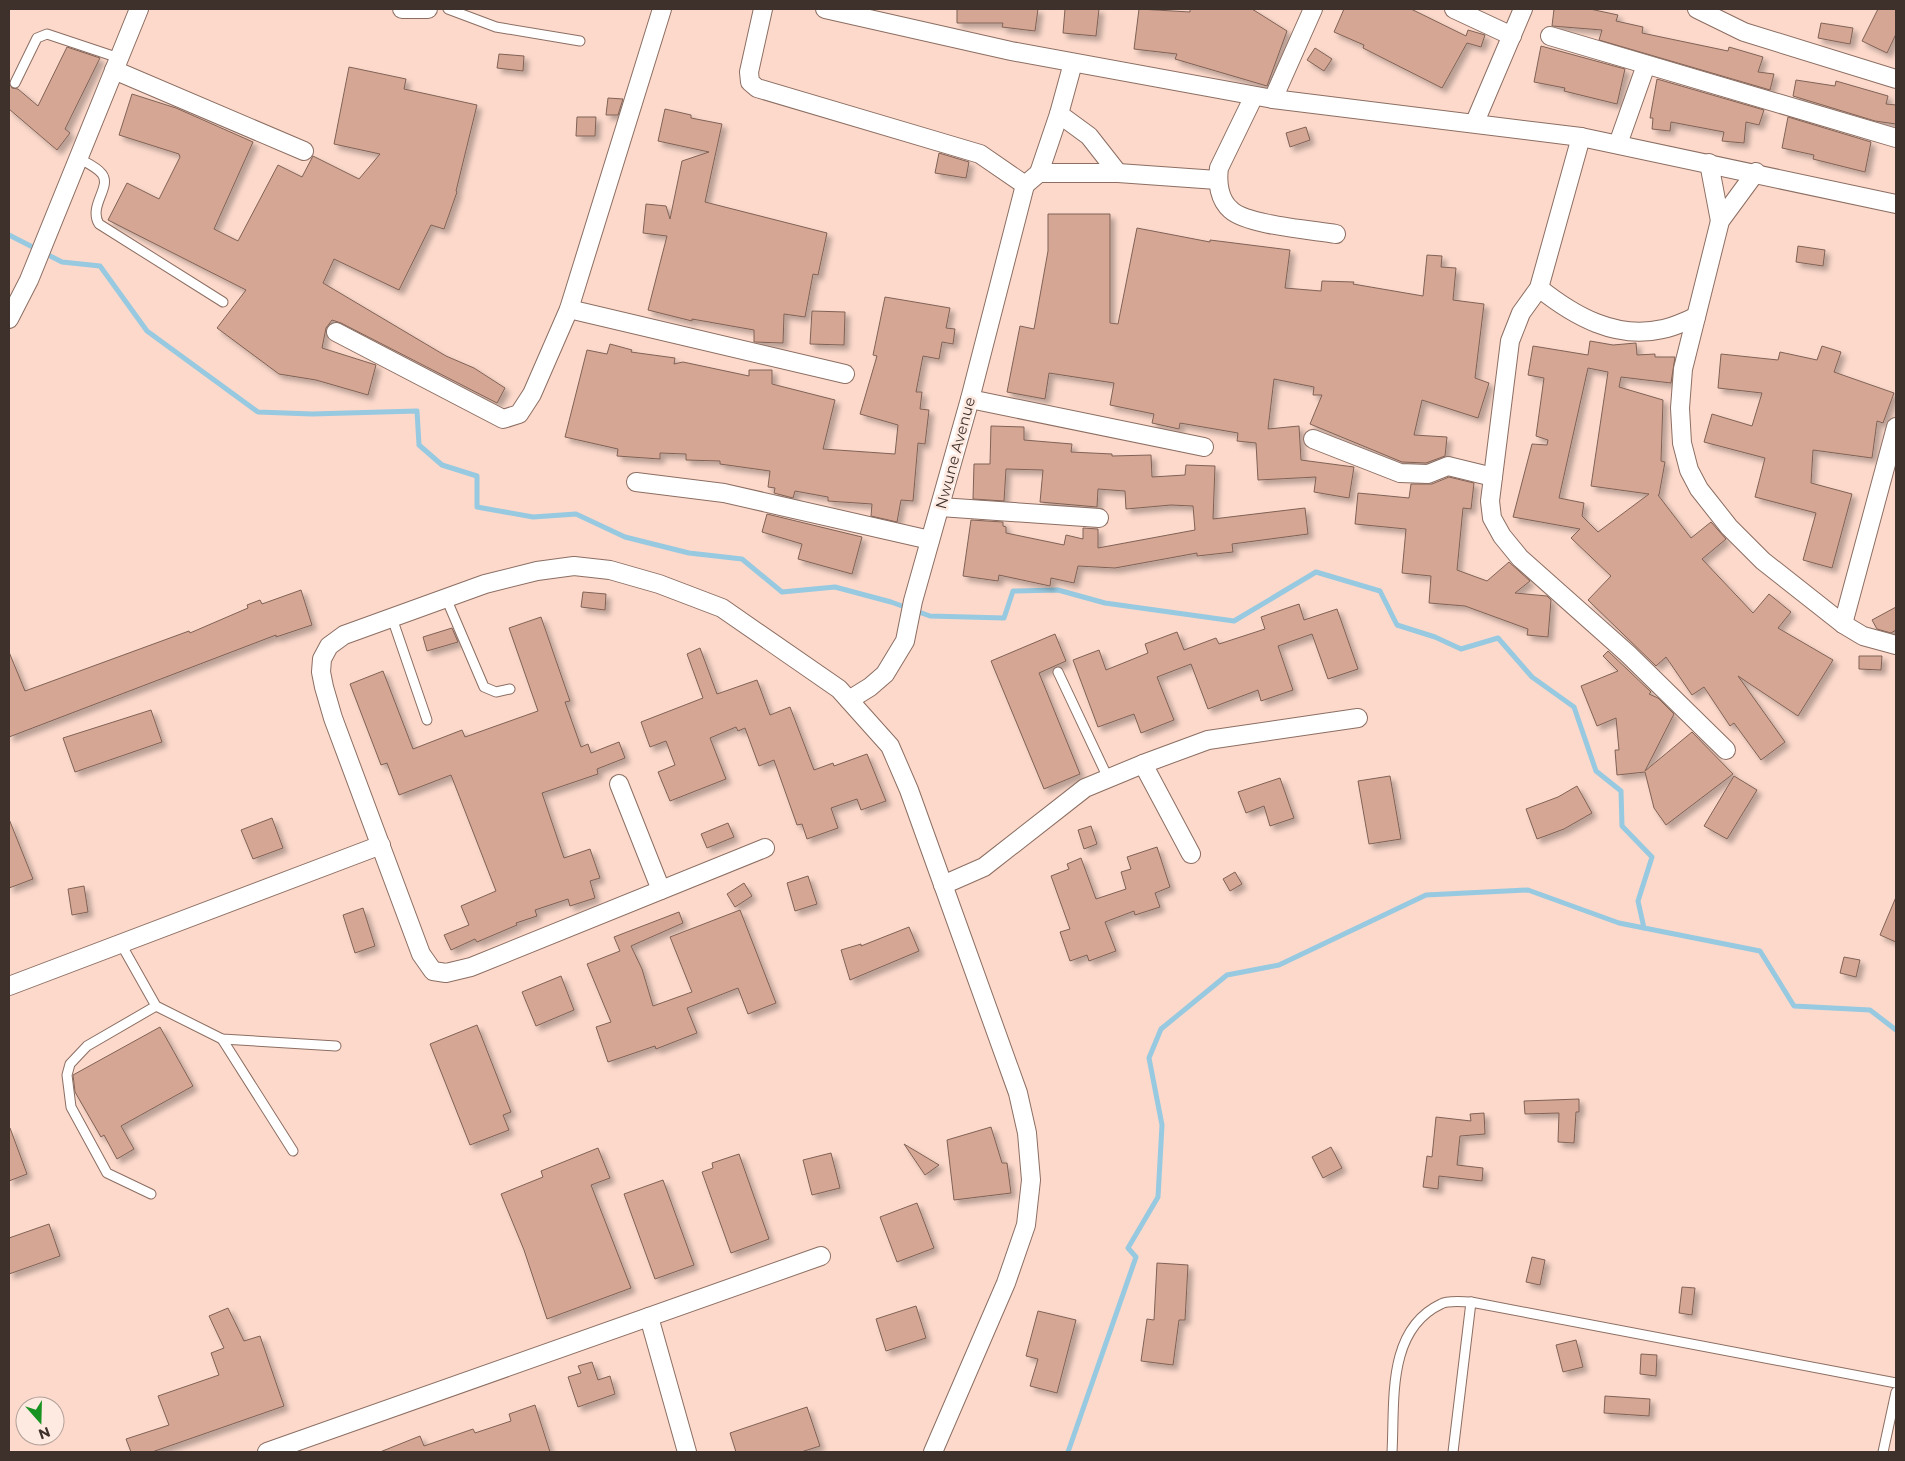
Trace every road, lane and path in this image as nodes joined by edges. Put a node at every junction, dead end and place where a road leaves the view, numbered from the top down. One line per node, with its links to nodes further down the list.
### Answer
1 (139, 9): 16 (street)
2 (402, 9): 3 (street)
3 (428, 9)
4 (448, 9): 14 (lane)
5 (662, 9): 40 (street)
6 (763, 9): 34 (street)
7 (825, 9): 15 (street)
8 (1313, 9): 21 (street)
9 (1454, 9): 12 (street)
10 (1523, 9): 12 (street)
11 (1703, 10): 18 (street)
12 (1512, 36): 23 (street)
13 (1550, 36): 17 (street)
14 (580, 41)
15 (1073, 63): 20 (street); 22 (street)
16 (117, 64): 19 (lane); 27 (street); 28 (street)
17 (1646, 65): 25 (street); 26 (street)
18 (1896, 80)
19 (15, 83)
20 (1254, 96): 21 (street); 33 (street)
21 (1273, 99): 23 (street)
22 (1059, 114): 31 (street); 32 (street)
23 (1475, 122): 24 (street)
24 (1581, 137): 26 (street); 38 (street)
25 (1896, 138)
26 (1618, 144): 29 (street)
27 (304, 150)
28 (76, 163): 39 (lane); 42 (street)
29 (1709, 163): 30 (street); 36 (street)
30 (1756, 172): 35 (street); 36 (street)
31 (1118, 173): 32 (street); 33 (street)
32 (1039, 174): 34 (street)
33 (1217, 180): 37 (street)
34 (1025, 185): 45 (street, Nwune Avenue)
35 (1896, 204)
36 (1720, 222): 41 (street)
37 (1336, 234)
38 (1539, 288): 41 (street); 49 (street)
39 (223, 302)
40 (569, 309): 43 (street); 44 (street)
41 (1696, 317): 56 (street)
42 (9, 319)
43 (336, 332)
44 (845, 374)
45 (970, 399): 48 (street); 51 (street, Nwune Avenue)
46 (1896, 427): 56 (street)
47 (1313, 439): 49 (street)
48 (1204, 447)
49 (1493, 477): 63 (street)
50 (636, 482): 53 (street)
51 (940, 507): 52 (street); 53 (street, Nwune Avenue)
52 (1099, 518)
53 (930, 540): 60 (street, Nwune Avenue)
54 (446, 598): 55 (street); 59 (lane); 60 (street)
55 (392, 618): 62 (lane); 67 (street)
56 (1842, 624): 57 (street)
57 (1896, 645)
58 (1058, 672): 65 (lane)
59 (510, 689)
60 (849, 700): 70 (street)
61 (1358, 718): 64 (street)
62 (426, 720)
63 (1726, 750)
64 (1143, 764): 65 (street); 69 (street)
65 (1108, 778): 70 (street)
66 (619, 784): 71 (street)
67 (381, 845): 71 (street); 72 (street)
68 (765, 848): 71 (street)
69 (1191, 854)
70 (943, 885): 86 (street)
71 (661, 890)
72 (121, 944): 73 (street); 74 (lane)
73 (9, 986)
74 (156, 1006): 75 (lane); 78 (lane)
75 (222, 1039): 76 (lane); 77 (lane)
76 (336, 1046)
77 (293, 1152)
78 (152, 1194)
79 (821, 1256): 81 (street)
80 (1471, 1302): 82 (lane); 87 (lane); 88 (lane)
81 (649, 1317): 84 (street); 85 (street)
82 (1896, 1383)
83 (1896, 1392): 89 (lane)
84 (267, 1452)
85 (687, 1452)
86 (933, 1452)
87 (1392, 1452)
88 (1453, 1452)
89 (1883, 1452)

